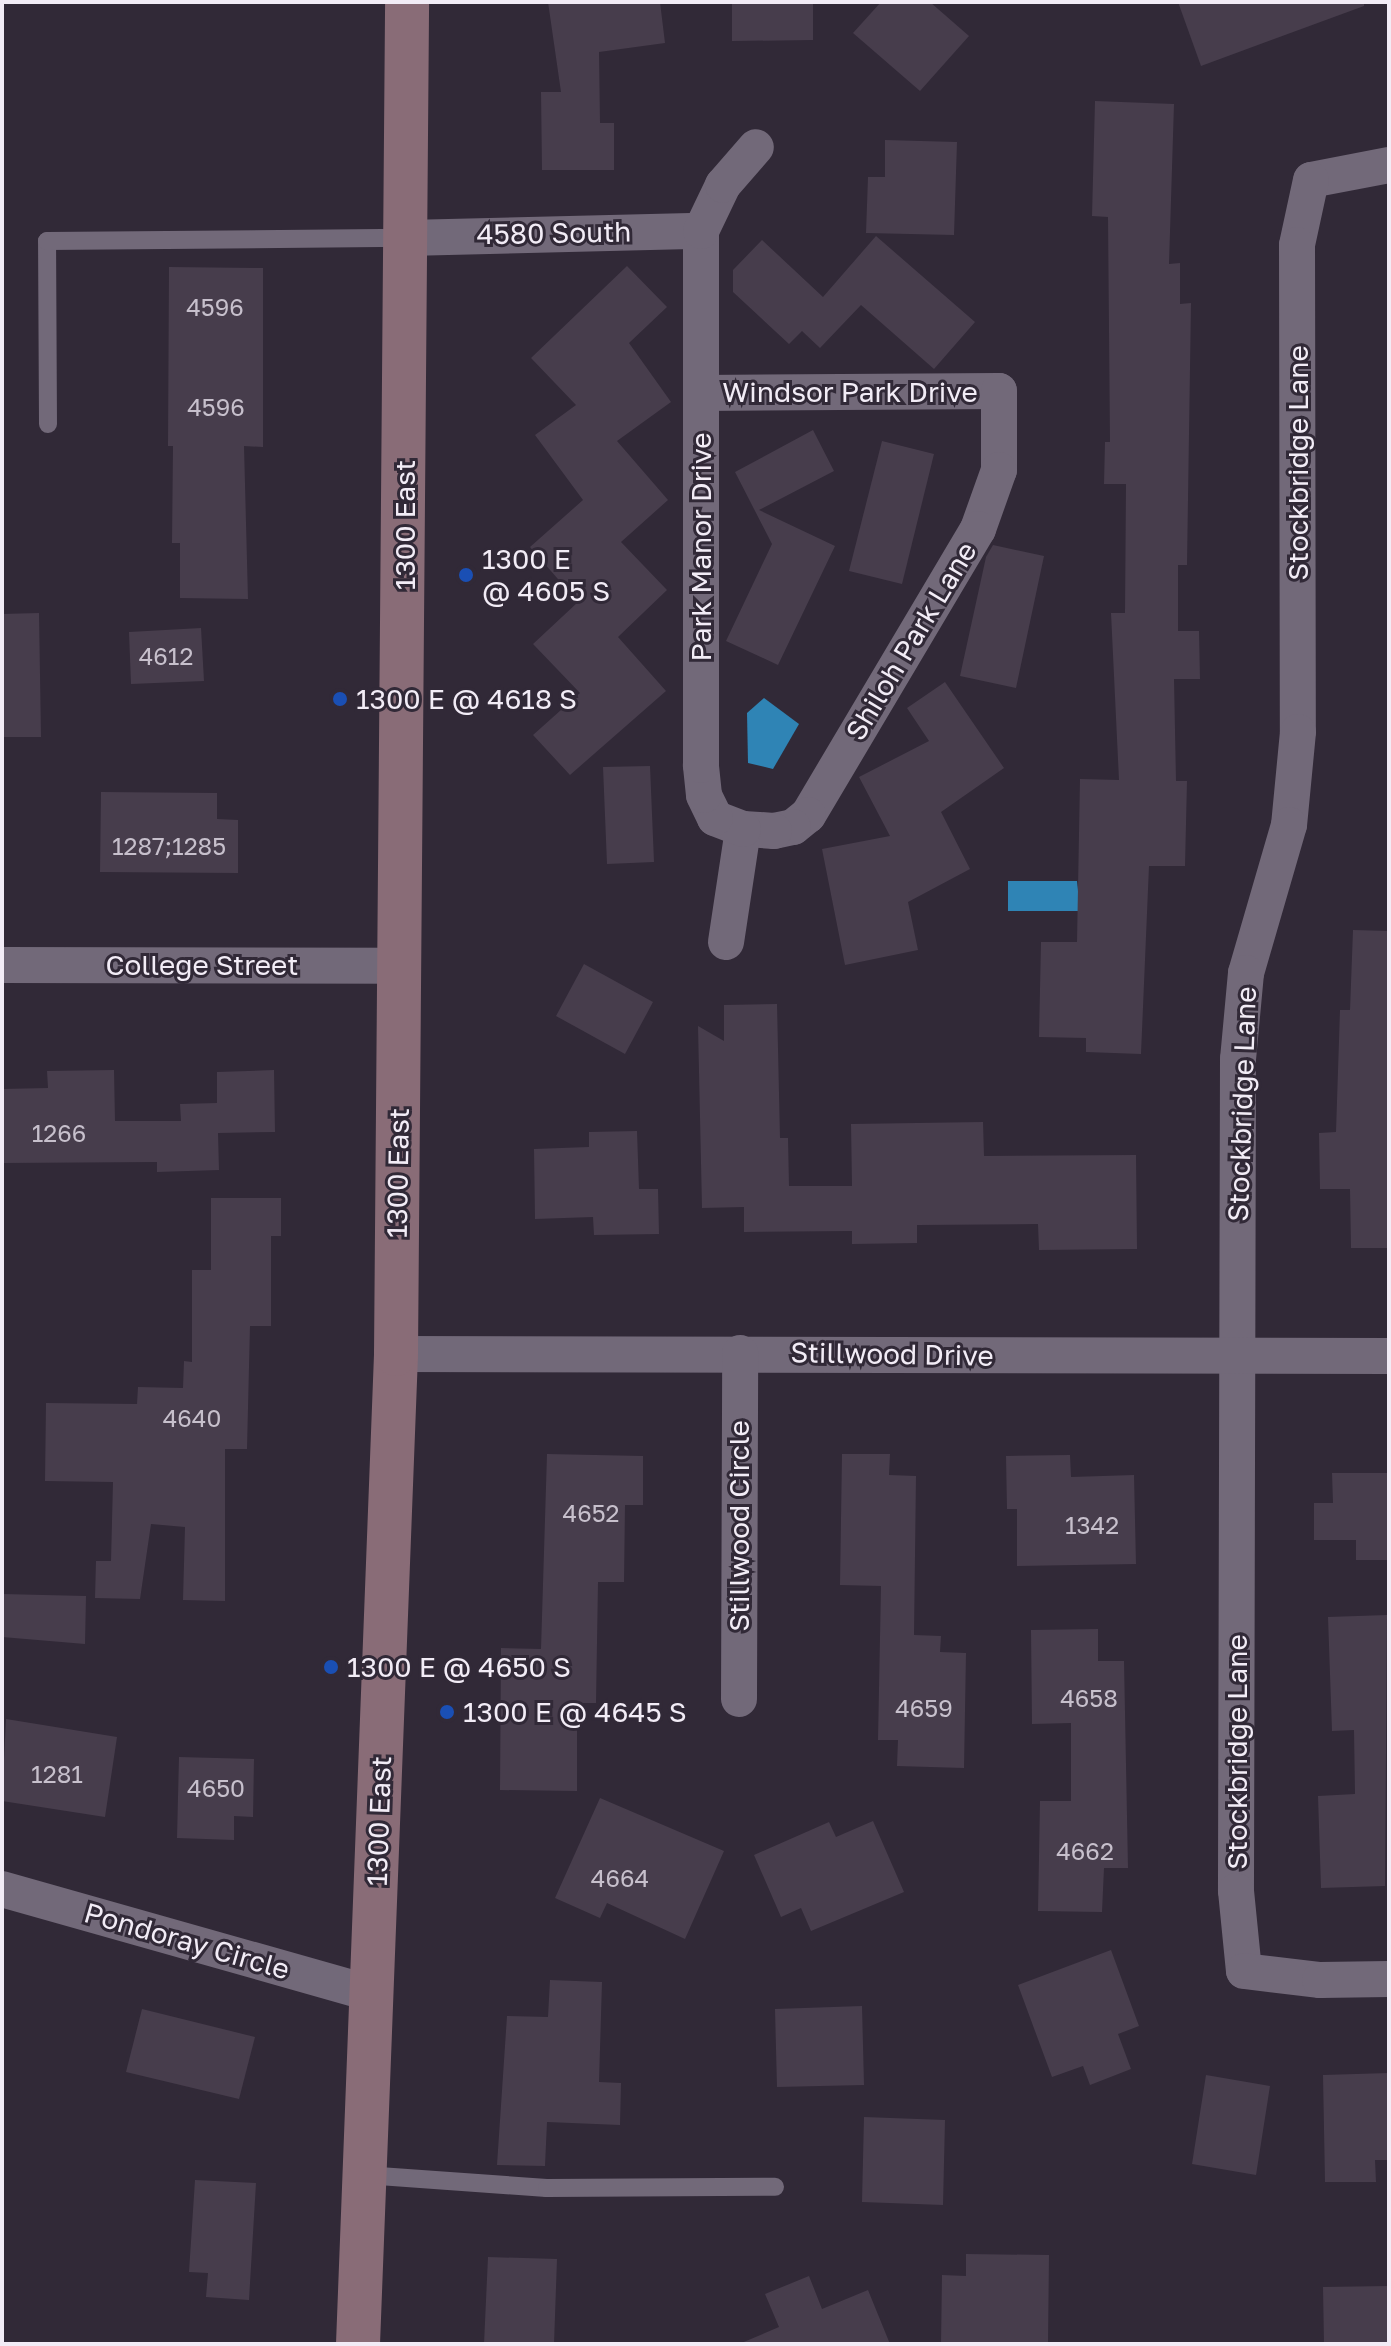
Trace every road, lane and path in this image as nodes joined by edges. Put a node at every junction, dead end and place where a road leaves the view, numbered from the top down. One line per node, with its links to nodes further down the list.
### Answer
1 (407, 2): 5 (main road, 1300 East)
2 (756, 147): 4 (street, Park Manor Drive)
3 (1389, 165): 16 (street, Stockbridge Lane)
4 (701, 231): 5 (street, 4580 South); 7 (street, Park Manor Drive)
5 (407, 238): 8 (lane); 12 (main road, 1300 East)
6 (999, 391): 7 (street, Windsor Park Drive); 9 (street, Shiloh Park Lane)
7 (701, 393): 9 (street, Park Manor Drive)
8 (48, 424)
9 (743, 829): 10 (street)
10 (726, 942)
11 (2, 965): 12 (street, College Street)
12 (401, 966): 14 (main road, 1300 East)
13 (740, 1353): 14 (street, Stillwood Drive); 16 (street, Stillwood Drive); 17 (street, Stillwood Circle)
14 (396, 1354): 20 (main road, 1300 East)
15 (1389, 1356): 16 (street, Stillwood Drive)
16 (1238, 1358): 19 (street, Stockbridge Lane)
17 (739, 1699)
18 (2, 1889): 20 (street, Pondoray Circle)
19 (1389, 1979)
20 (373, 1994): 21 (main road, 1300 East)
21 (365, 2175): 22 (lane); 23 (main road, 1300 East)
22 (775, 2187)
23 (358, 2344)

